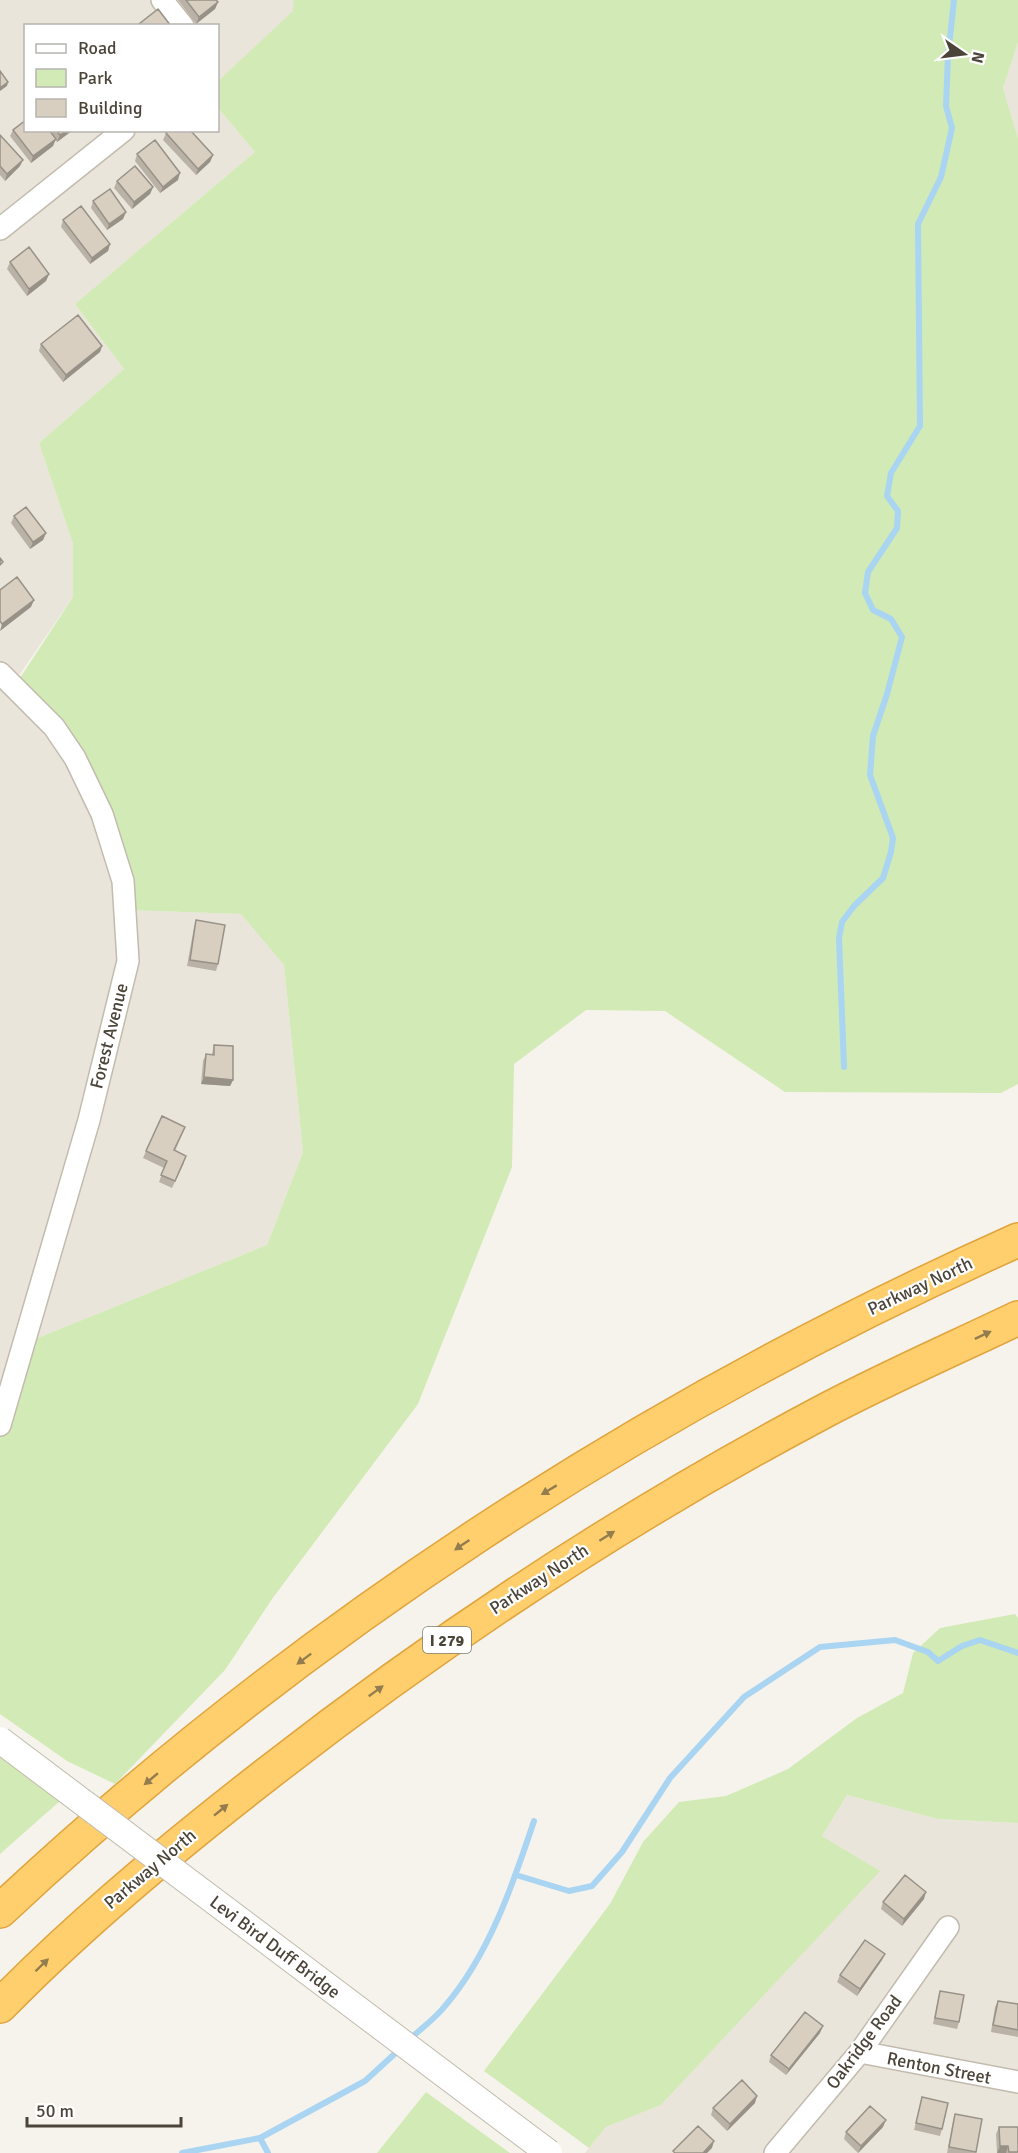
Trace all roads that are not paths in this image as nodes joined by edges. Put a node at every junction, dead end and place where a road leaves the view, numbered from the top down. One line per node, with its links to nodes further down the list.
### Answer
1 (162, 0): 2 (street)
2 (181, 24)
3 (121, 132): 4 (street)
4 (0, 229)
5 (0, 673): 9 (street, Forest Avenue)
6 (1018, 1216): 10 (highway)
7 (1018, 1240): 10 (highway, Parkway North)
8 (1018, 1318): 14 (highway, Parkway North / I 279, one-way to 8)
9 (0, 1425)
10 (587, 1467): 12 (highway, Parkway North, one-way to 12)
11 (0, 1740): 17 (street, Levi Bird Duff Bridge, bridge)
12 (0, 1911)
13 (948, 1927): 15 (street, Oakridge Road)
14 (0, 2006)
15 (861, 2052): 16 (street, Renton Street); 18 (street, Oakridge Road)
16 (1018, 2082)
17 (549, 2153)
18 (775, 2153)

